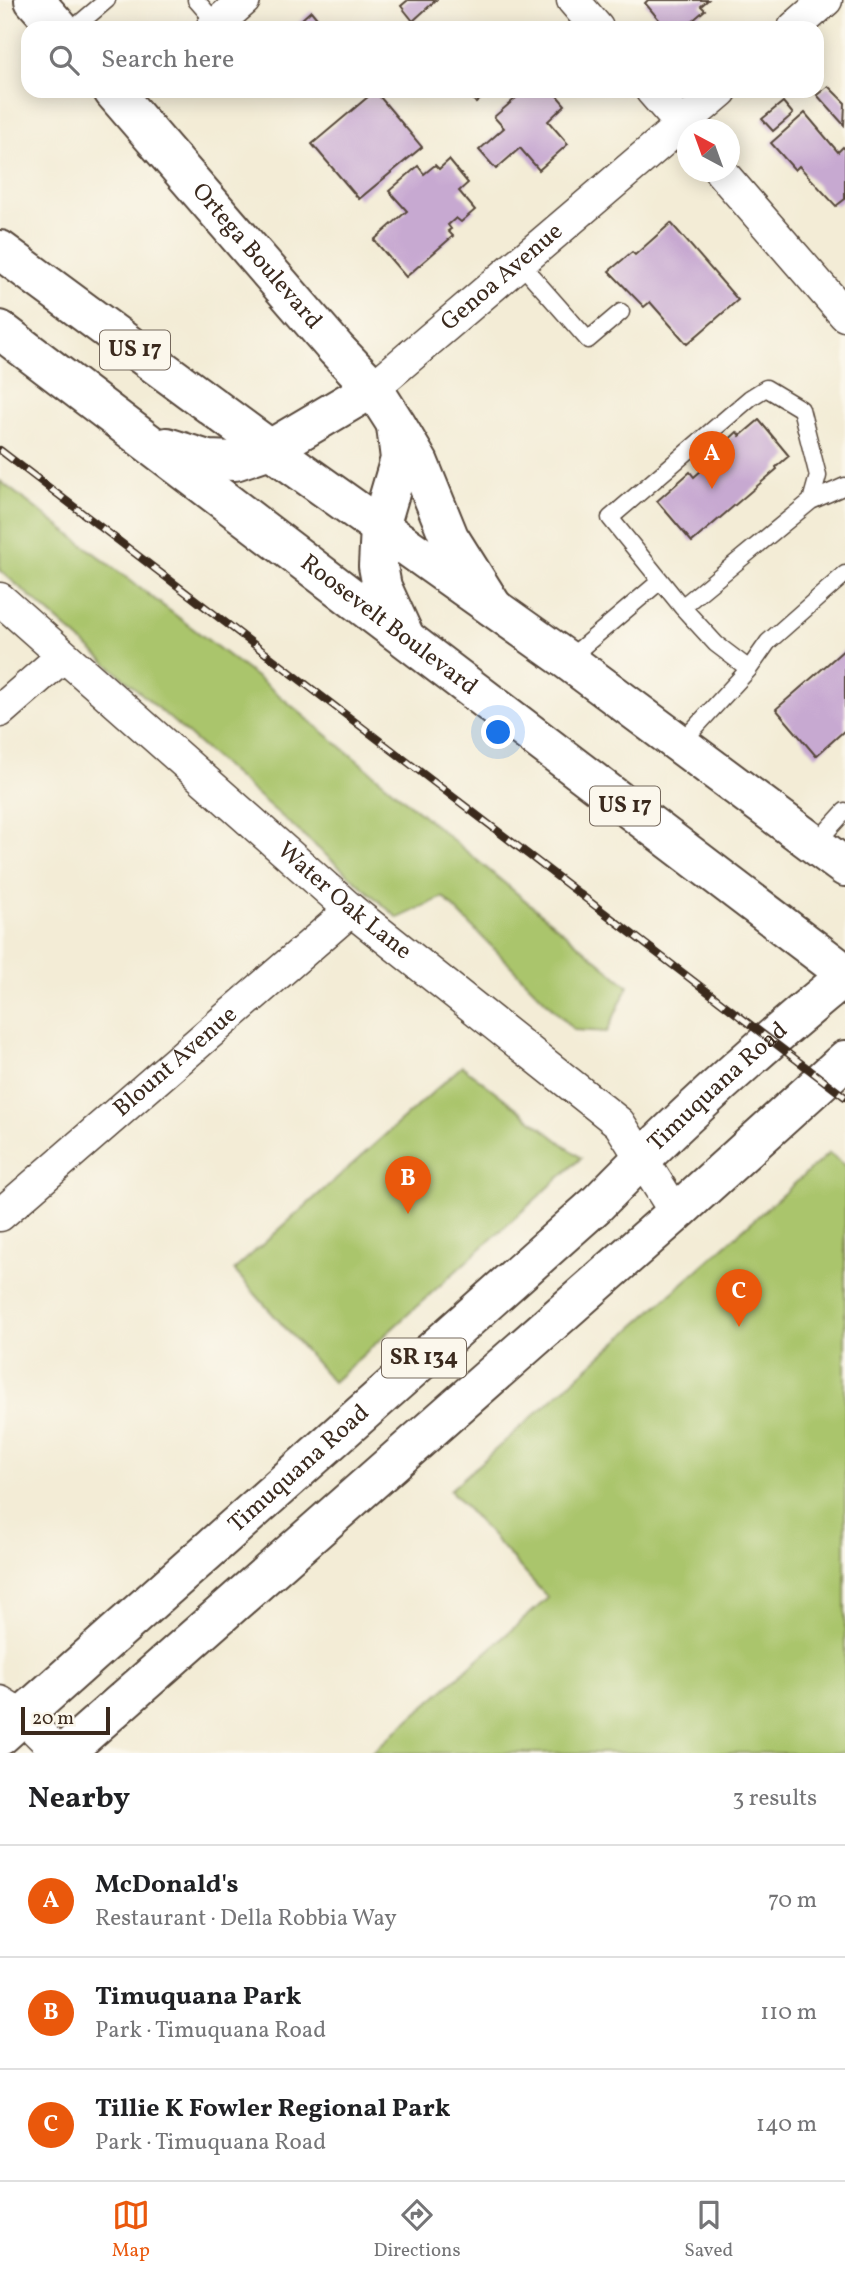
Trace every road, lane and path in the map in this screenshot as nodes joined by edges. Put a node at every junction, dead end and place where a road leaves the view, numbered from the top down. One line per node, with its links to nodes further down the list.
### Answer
1 (34, 0): 7 (main road)
2 (107, 0): 8 (lane)
3 (197, 0): 9 (lane)
4 (244, 0): 10 (street)
5 (573, 0): 11 (street)
6 (826, 0): 12 (street)
7 (52, 21)
8 (83, 21)
9 (211, 21)
10 (220, 21)
11 (591, 21)
12 (802, 21)
13 (128, 98): 25 (main road, Ortega Boulevard)
14 (658, 98): 17 (street)
15 (714, 98): 16 (street, Genoa Avenue)
16 (694, 119)
17 (677, 120)
18 (677, 135): 21 (street, Genoa Avenue)
19 (730, 182): 23 (street)
20 (0, 250): 28 (main road, US 17)
21 (520, 263): 22 (lane); 25 (street, Genoa Avenue)
22 (621, 312)
23 (845, 316)
24 (0, 330): 27 (main road, Roosevelt Boulevard / US 17)
25 (373, 388): 26 (main road, Ortega Boulevard); 28 (main road, Genoa Avenue)
26 (396, 424): 31 (main road, Ortega Boulevard); 35 (main road, Ortega Boulevard)
27 (148, 442): 28 (main road, Genoa Avenue); 37 (main road, Roosevelt Boulevard / US 17)
28 (270, 449): 31 (main road, US 17)
29 (845, 486): 30 (lane)
30 (811, 501): 33 (lane); 36 (lane)
31 (380, 527): 35 (main road, US 17); 37 (main road, Ortega Boulevard)
32 (845, 574): 40 (lane)
33 (659, 582): 36 (lane); 39 (lane)
34 (0, 599): 38 (street, Water Oak Lane)
35 (493, 607): 39 (main road, US 17)
36 (682, 607): 40 (lane)
37 (406, 639): 47 (main road, Roosevelt Boulevard / US 17)
38 (63, 656): 41 (street); 46 (street, Water Oak Lane)
39 (567, 660): 42 (main road, US 17)
40 (750, 669): 42 (lane)
41 (0, 711)
42 (680, 744): 44 (main road, US 17)
43 (845, 811): 44 (lane)
44 (815, 844): 45 (main road, US 17)
45 (845, 867)
46 (351, 910): 49 (street, Water Oak Lane); 51 (street, Blount Avenue)
47 (845, 975): 49 (main road, Timuquana Road / SR 134)
48 (845, 1060): 50 (main road, SR 134)
49 (640, 1159): 50 (street, Water Oak Lane); 52 (main road, Timuquana Road / SR 134)
50 (676, 1213): 53 (main road, SR 134)
51 (0, 1215)
52 (7, 1718): 53 (street)
53 (61, 1753)

